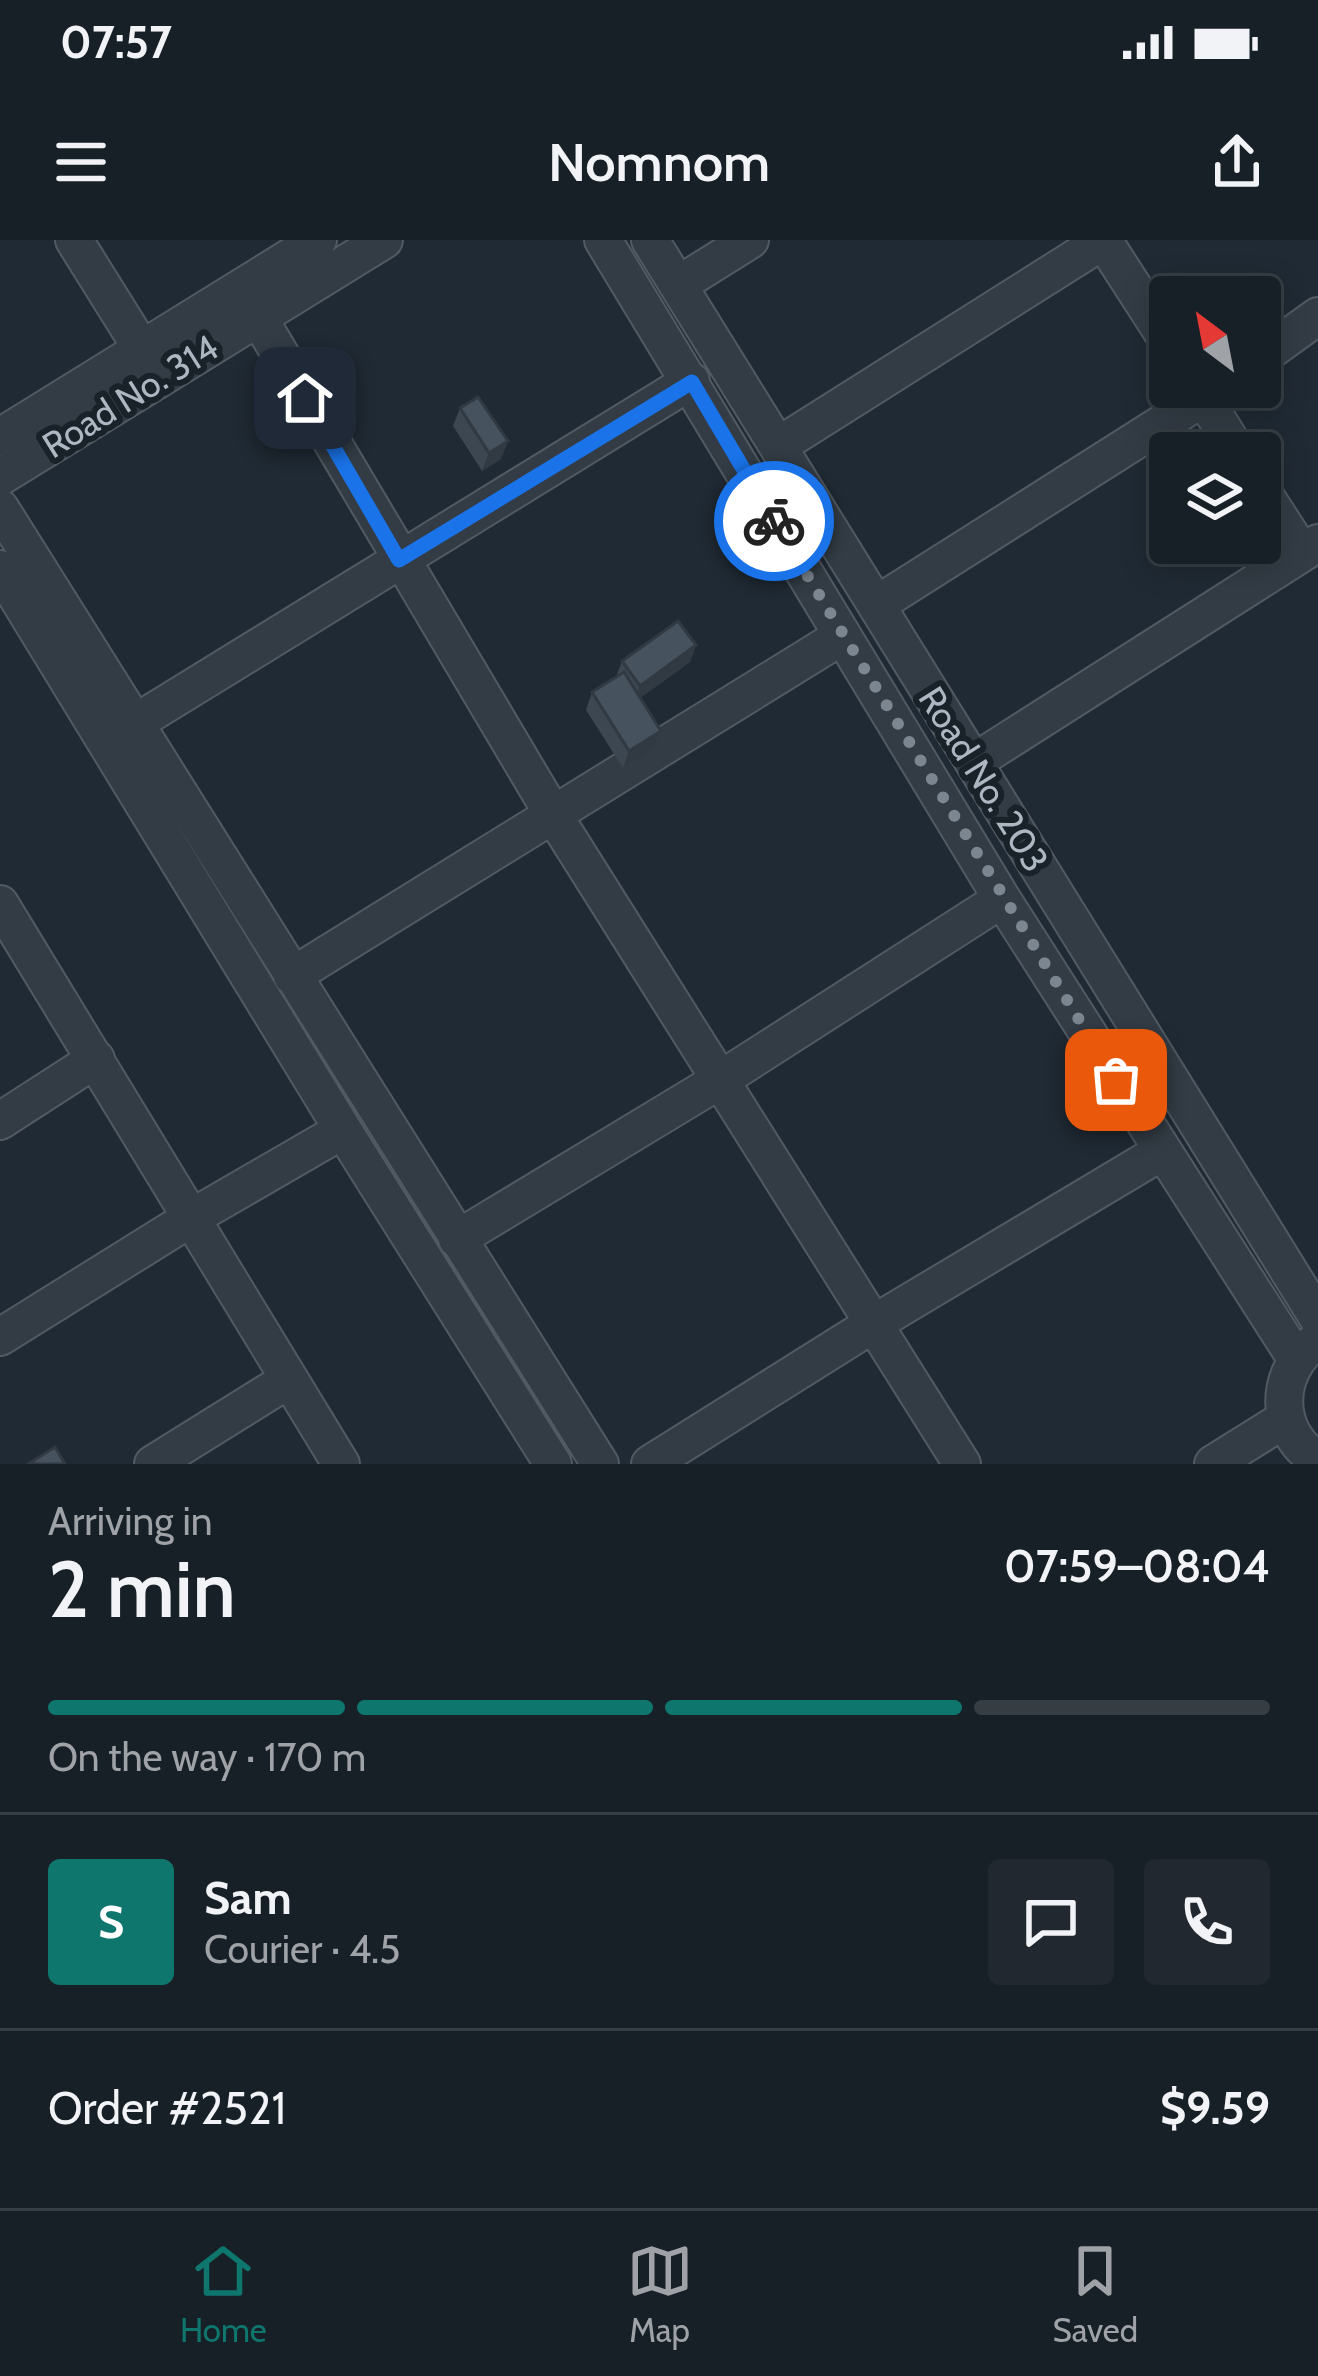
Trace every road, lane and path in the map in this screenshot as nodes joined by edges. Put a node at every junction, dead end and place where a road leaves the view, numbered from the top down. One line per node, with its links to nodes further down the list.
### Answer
1 (74, 240): 13 (street)
2 (318, 240): 13 (street, Road No. 314)
3 (384, 240): 11 (street, Road No. 314)
4 (603, 240): 14 (street, Road No. 203)
5 (650, 240): 8 (street, Road No. 203)
6 (750, 240): 8 (street)
7 (1104, 240): 9 (street); 17 (street)
8 (678, 285): 17 (street, Road No. 203)
9 (1149, 311)
10 (1318, 316): 12 (street)
11 (258, 317): 18 (street, Road No. 314); 22 (street)
12 (1281, 343)
13 (142, 350): 16 (street, Road No. 314)
14 (692, 382): 22 (street); 25 (street, Road No. 203)
15 (1181, 408): 24 (street)
16 (0, 437)
17 (778, 446): 24 (street, Road No. 203)
18 (0, 477)
19 (0, 508): 26 (street)
20 (1281, 513): 21 (street)
21 (1310, 548): 27 (street)
22 (399, 560): 26 (street); 28 (street)
23 (0, 569): 35 (street)
24 (876, 605): 27 (street, Road No. 203)
25 (842, 636): 28 (street); 29 (street, Road No. 203)
26 (135, 723): 31 (street)
27 (974, 762): 39 (street, Road No. 203)
28 (554, 816): 31 (street); 33 (street)
29 (1002, 899): 33 (street); 36 (street, Road No. 203)
30 (0, 904): 32 (street)
31 (292, 976): 38 (street)
32 (96, 1059): 34 (street); 37 (street)
33 (719, 1080): 38 (street); 40 (street)
34 (0, 1121)
35 (343, 1130): 37 (street); 48 (street)
36 (1161, 1152): 40 (street); 42 (street, Road No. 203)
37 (190, 1218): 41 (street); 43 (street)
38 (458, 1239): 49 (street)
39 (1318, 1318)
40 (873, 1324): 50 (street); 51 (street)
41 (0, 1337)
42 (1306, 1349): 44 (street)
43 (288, 1380): 46 (street); 47 (street)
44 (1286, 1419): 45 (street); 52 (street)
45 (1309, 1460)
46 (153, 1464)
47 (340, 1464)
48 (554, 1464)
49 (600, 1464)
50 (650, 1464)
51 (962, 1464)
52 (1213, 1464)

